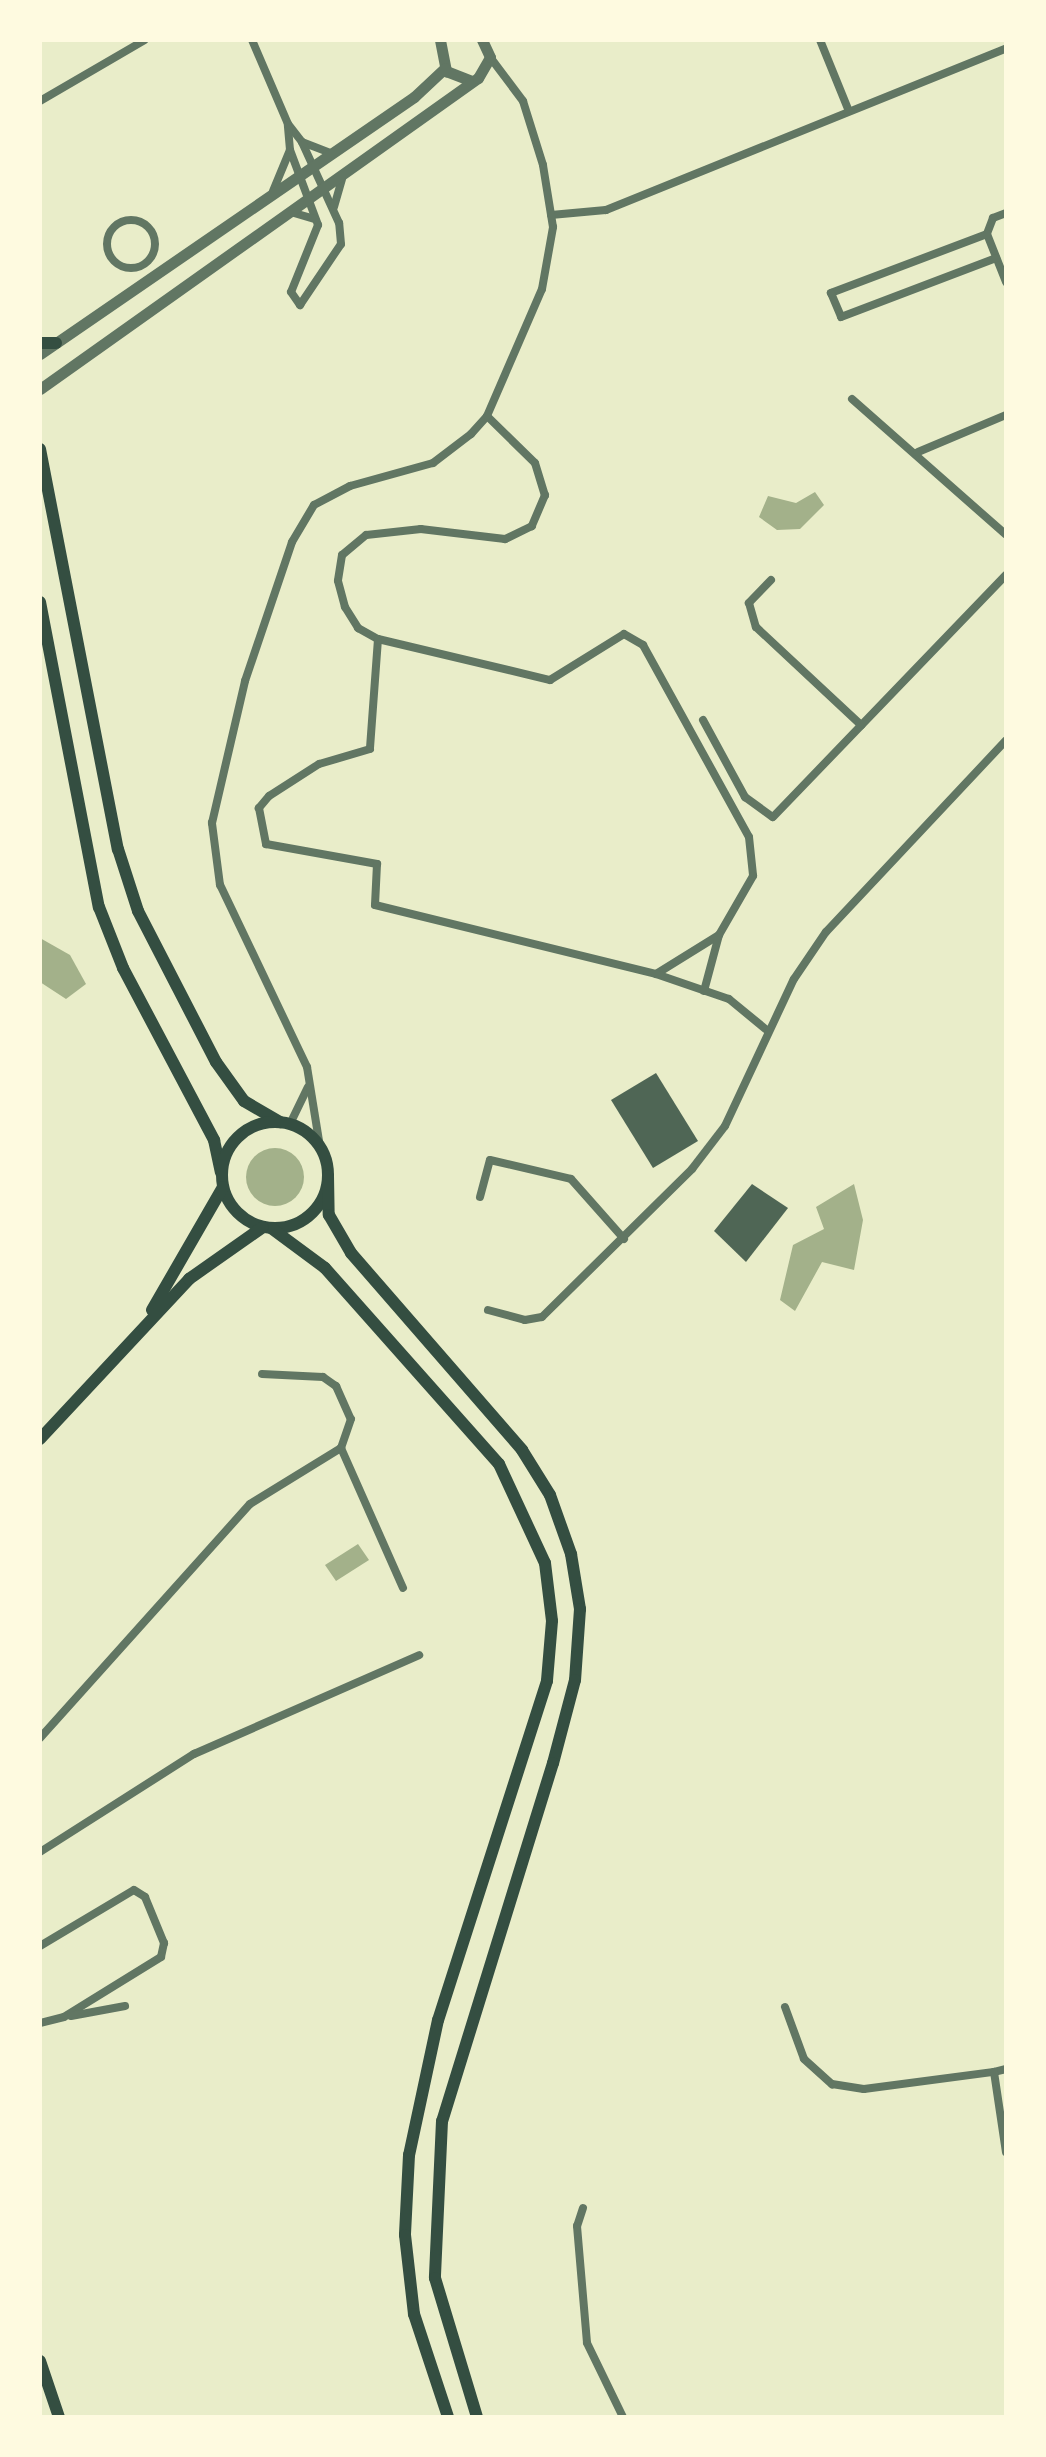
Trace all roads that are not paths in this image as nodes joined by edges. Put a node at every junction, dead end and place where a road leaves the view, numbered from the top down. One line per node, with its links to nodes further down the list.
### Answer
1 (145, 40): 11 (street)
2 (252, 40): 13 (street)
3 (440, 40): 9 (street)
4 (450, 40): 9 (street)
5 (820, 40): 12 (street)
6 (486, 41): 8 (street)
7 (1006, 48): 12 (street)
8 (490, 57): 10 (street); 26 (street)
9 (444, 62): 10 (street); 16 (street)
10 (473, 80): 19 (street)
11 (40, 101)
12 (848, 109): 26 (street)
13 (288, 124): 14 (street); 15 (street)
14 (302, 142): 16 (street); 17 (street)
15 (290, 150): 18 (street); 21 (street)
16 (331, 153): 17 (street)
17 (313, 165): 18 (street); 20 (street)
18 (299, 174): 21 (street); 22 (street)
19 (342, 179): 20 (street); 23 (street)
20 (327, 190): 22 (street); 23 (street)
21 (272, 193): 33 (street)
22 (311, 201): 24 (street); 27 (street)
23 (334, 208): 27 (street)
24 (294, 213): 27 (street); 35 (street)
25 (1006, 213): 29 (street)
26 (551, 215): 38 (street)
27 (317, 220)
28 (150, 229): 28 (street)
29 (987, 234): 30 (street); 30 (street)
30 (996, 258): 31 (street)
31 (1006, 282)
32 (40, 343): 33 (main road)
33 (56, 343): 34 (street)
34 (40, 354)
35 (40, 389)
36 (852, 399): 40 (street)
37 (1006, 415): 40 (street)
38 (487, 416): 45 (street); 53 (street)
39 (40, 449): 54 (main road)
40 (918, 452): 41 (street)
41 (1006, 535)
42 (1006, 575): 47 (street)
43 (771, 580): 47 (street)
44 (40, 602): 56 (main road)
45 (378, 639): 49 (street); 50 (street)
46 (703, 720): 47 (street)
47 (861, 725)
48 (1006, 740): 52 (street)
49 (719, 935): 50 (street); 51 (street)
50 (656, 974): 51 (street)
51 (704, 991): 52 (street)
52 (768, 1031): 61 (street)
53 (309, 1086): 54 (street); 55 (street)
54 (285, 1123): 55 (main road); 56 (main road)
55 (320, 1147): 57 (main road)
56 (221, 1172): 58 (main road)
57 (328, 1176): 60 (main road); 83 (main road)
58 (223, 1187): 60 (main road); 63 (main road)
59 (480, 1197): 61 (street)
60 (267, 1228): 63 (main road); 82 (main road)
61 (624, 1239): 62 (street)
62 (488, 1310)
63 (135, 1337): 65 (main road)
64 (262, 1374): 66 (street)
65 (43, 1434)
66 (341, 1448): 67 (street); 69 (street)
67 (403, 1588)
68 (419, 1655): 70 (street)
69 (40, 1738)
70 (40, 1852)
71 (40, 1946): 74 (street)
72 (125, 2006): 74 (street)
73 (785, 2007): 77 (street)
74 (64, 2017): 75 (street)
75 (40, 2023)
76 (1006, 2069): 77 (street)
77 (994, 2072): 78 (street)
78 (1006, 2152)
79 (583, 2208): 84 (street)
80 (40, 2361): 81 (main road)
81 (59, 2417)
82 (448, 2417)
83 (477, 2417)
84 (623, 2417)

